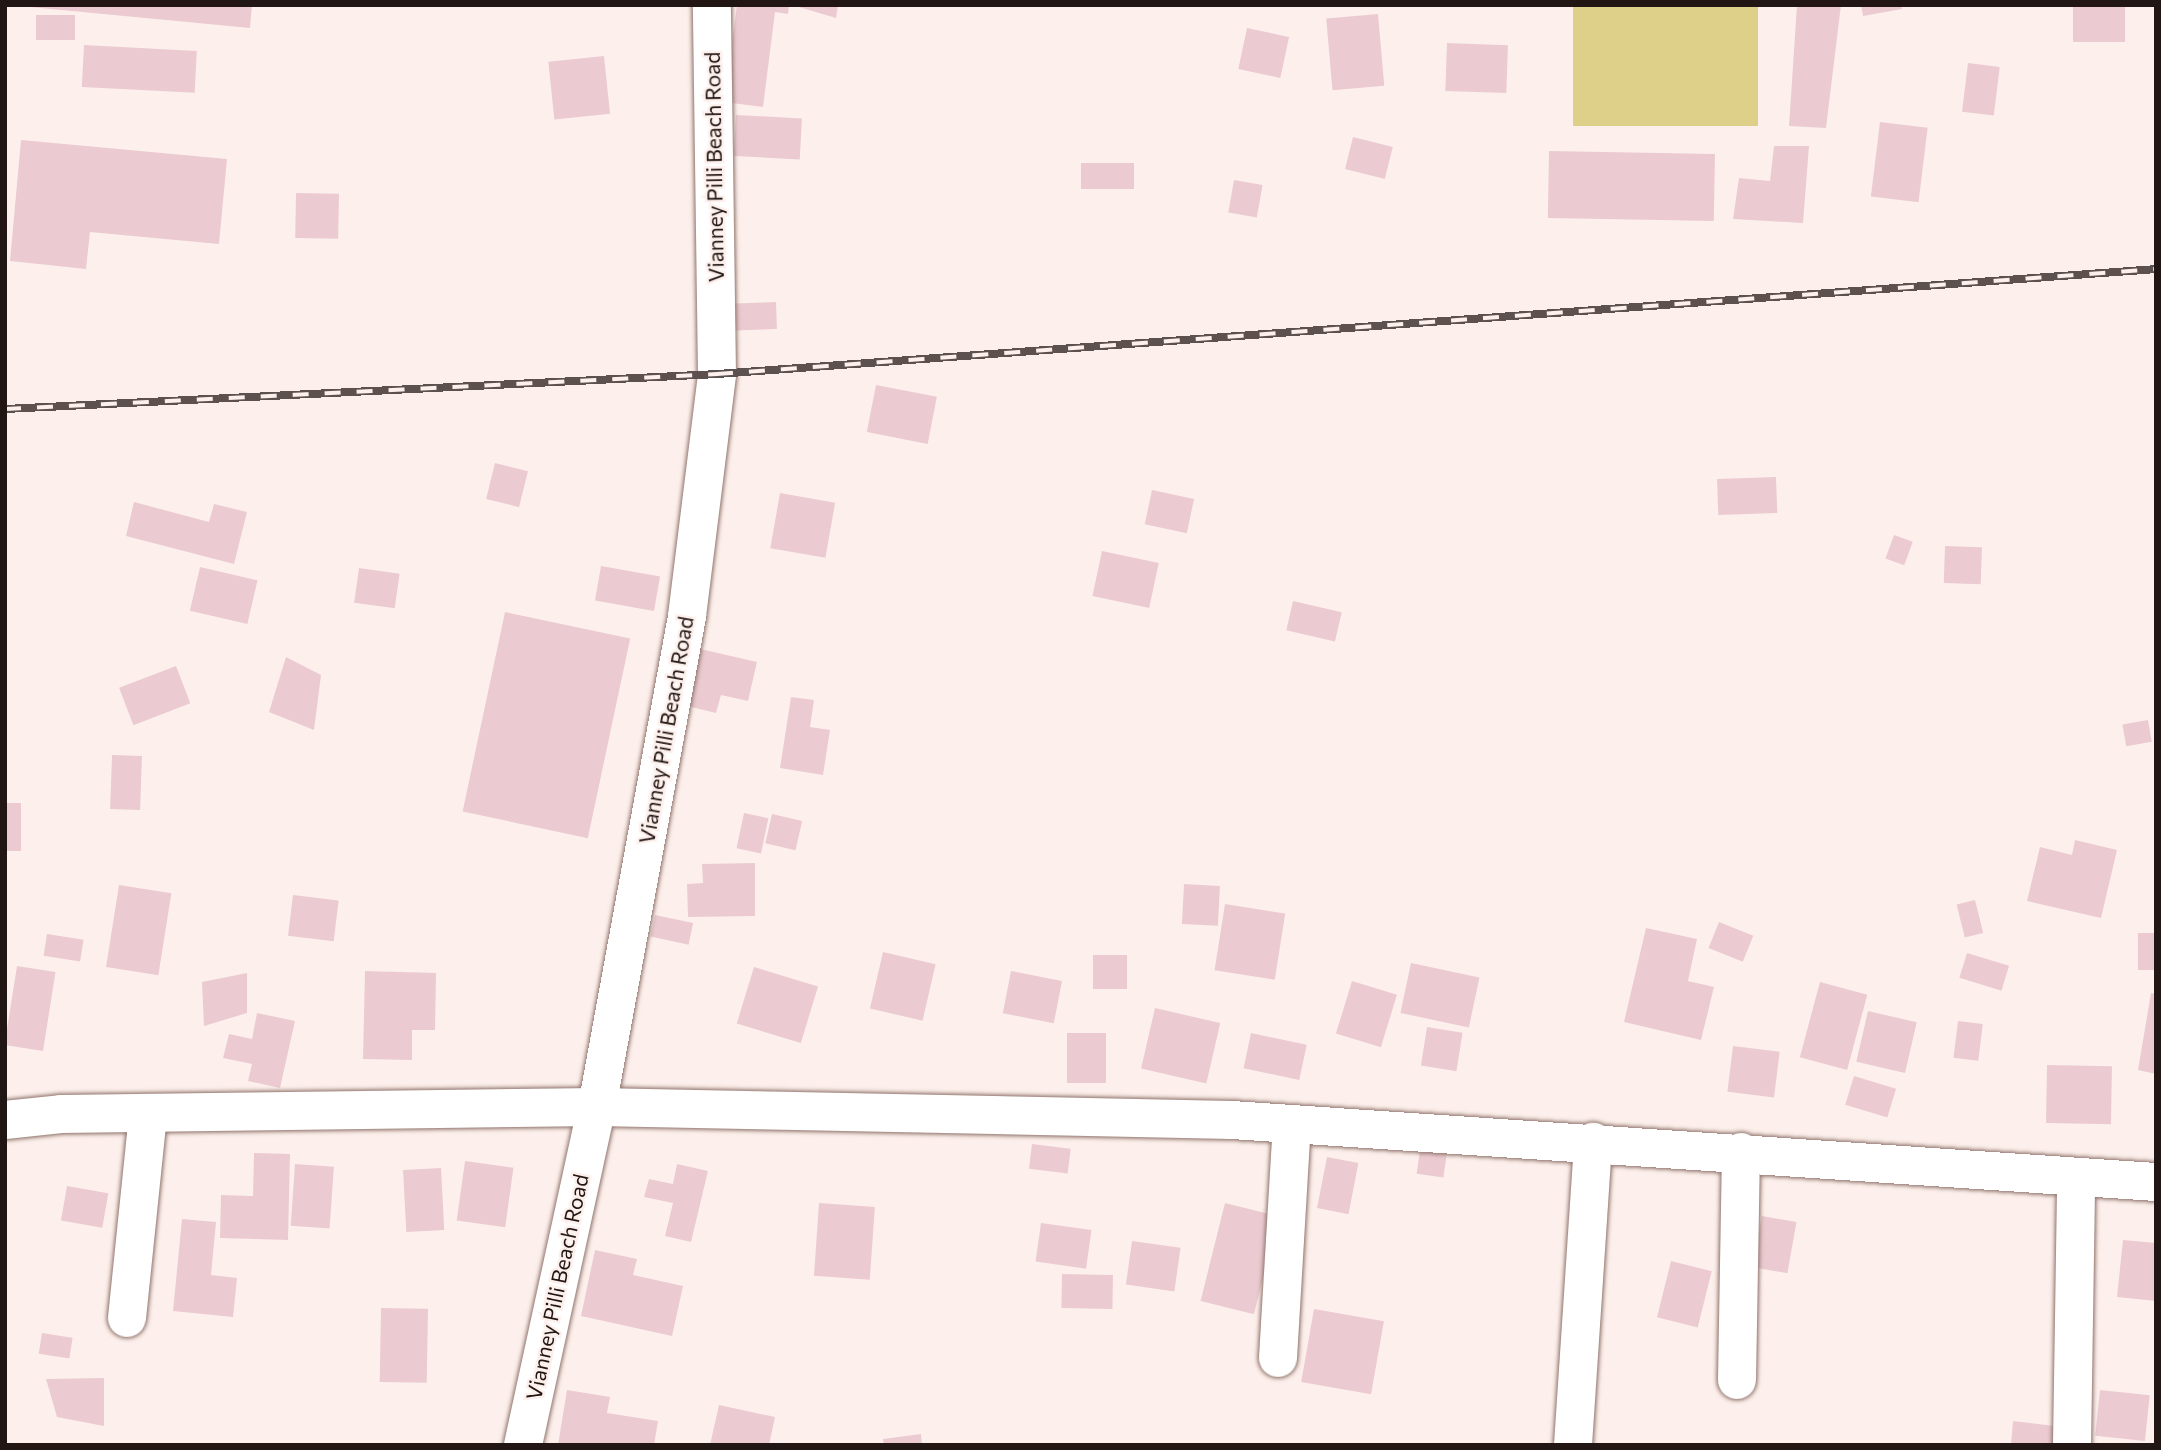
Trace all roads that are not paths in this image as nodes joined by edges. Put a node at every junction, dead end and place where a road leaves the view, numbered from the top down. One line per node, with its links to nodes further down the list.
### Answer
1 (712, 5): 2 (street, Vianney Pilli Beach Road)
2 (597, 1107): 3 (street); 5 (street); 13 (street, Vianney Pilli Beach Road)
3 (149, 1114): 4 (street); 10 (street)
4 (5, 1120)
5 (1292, 1124): 6 (street); 11 (street)
6 (1593, 1142): 7 (street); 14 (street)
7 (1741, 1152): 8 (street); 12 (street)
8 (2076, 1177): 9 (street); 15 (street)
9 (2156, 1182)
10 (127, 1318)
11 (1278, 1358)
12 (1737, 1380)
13 (523, 1445)
14 (1573, 1445)
15 (2072, 1445)

